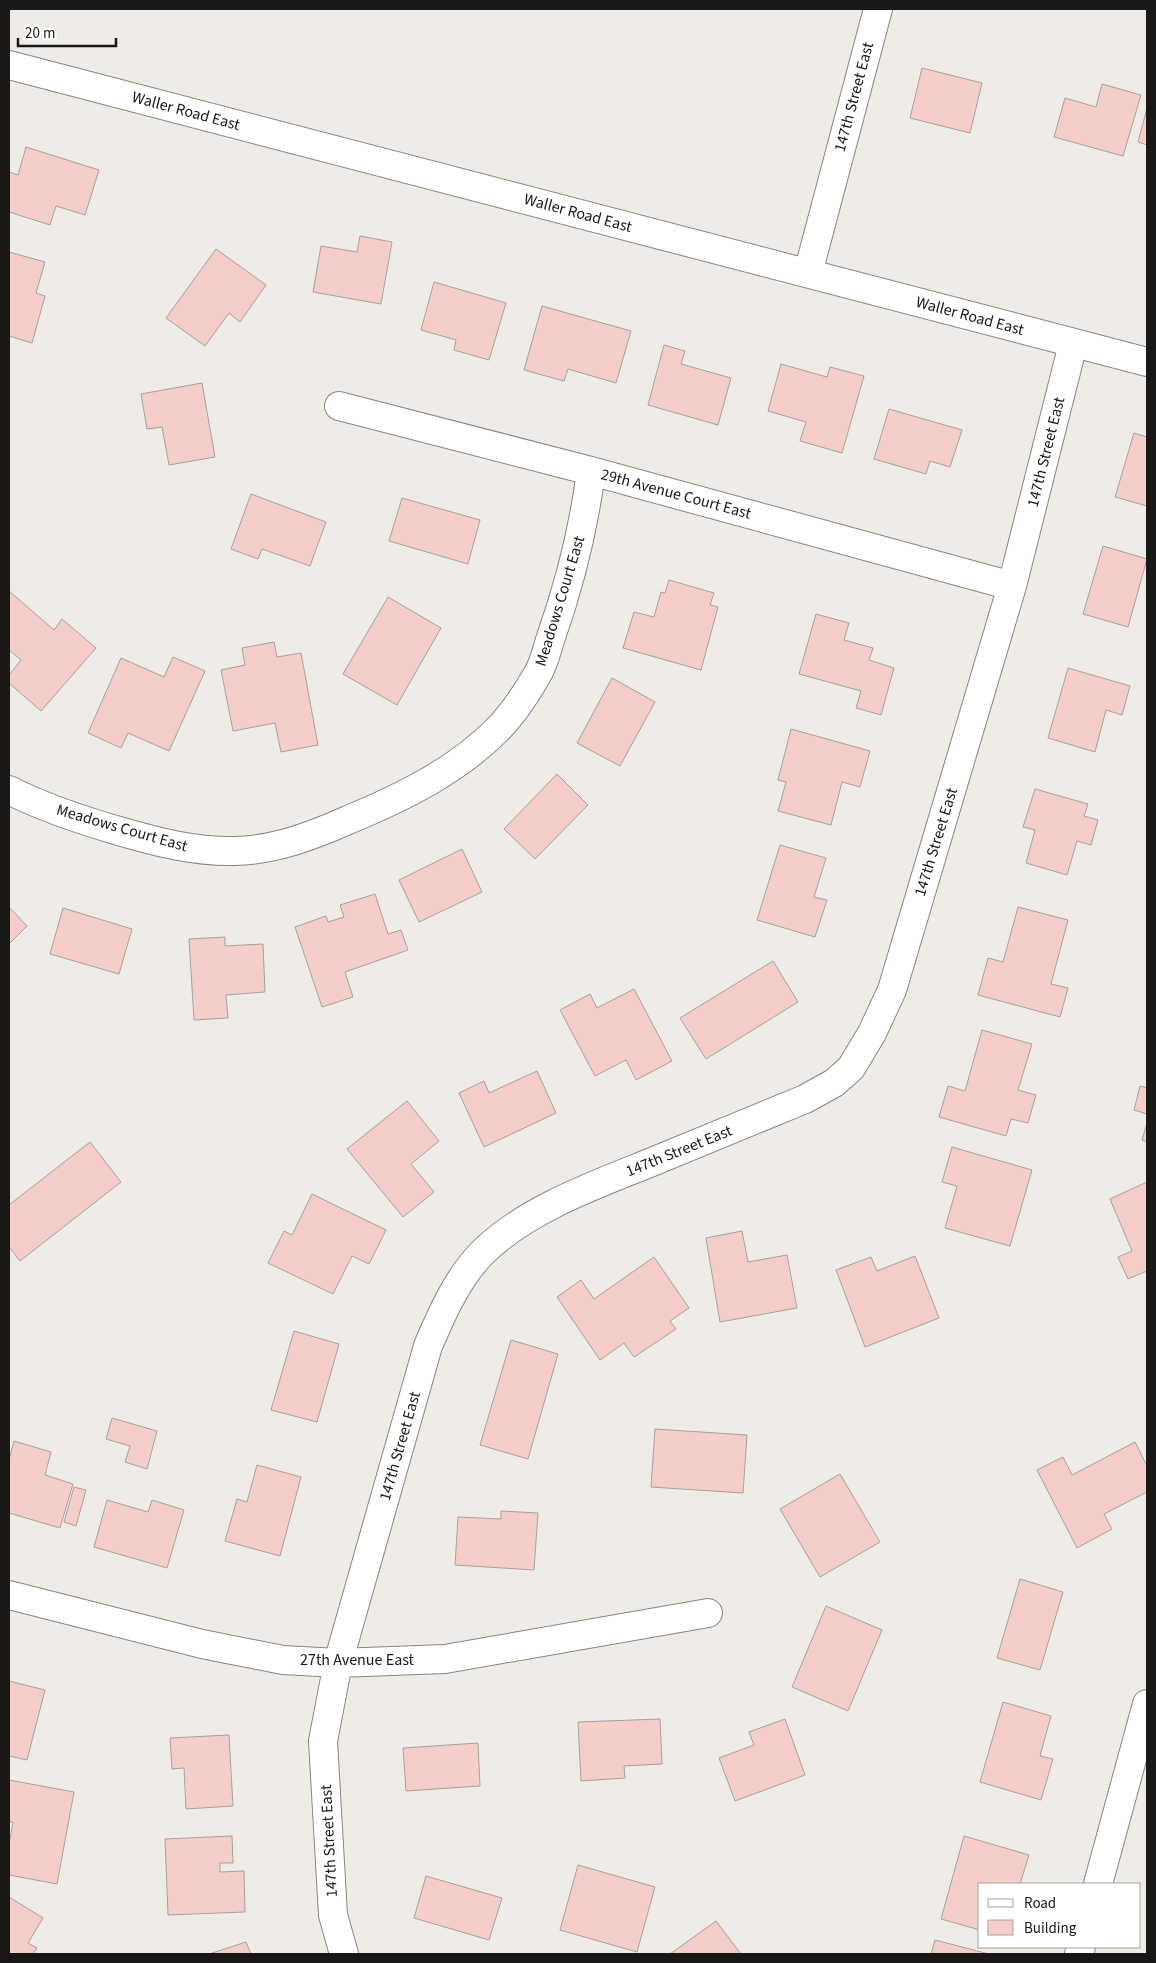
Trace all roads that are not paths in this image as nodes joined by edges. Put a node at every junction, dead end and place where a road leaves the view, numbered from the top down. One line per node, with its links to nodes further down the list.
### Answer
1 (878, 9): 3 (street, 147th Street East)
2 (9, 64): 3 (street, Waller Road East)
3 (808, 273): 4 (street, Waller Road East)
4 (1073, 344): 5 (street, Waller Road East); 8 (street, 147th Street East)
5 (1147, 362)
6 (338, 406): 7 (street, 29th Avenue Court East)
7 (591, 471): 8 (street, 29th Avenue Court East); 9 (street, Meadows Court East)
8 (1012, 586): 12 (street, 147th Street East)
9 (9, 790)
10 (9, 1595): 12 (street, 27th Avenue East)
11 (708, 1613): 12 (street, 27th Avenue East)
12 (338, 1663): 15 (street, 147th Street East)
13 (1147, 1704): 14 (street)
14 (1098, 1883)
15 (343, 1953)

